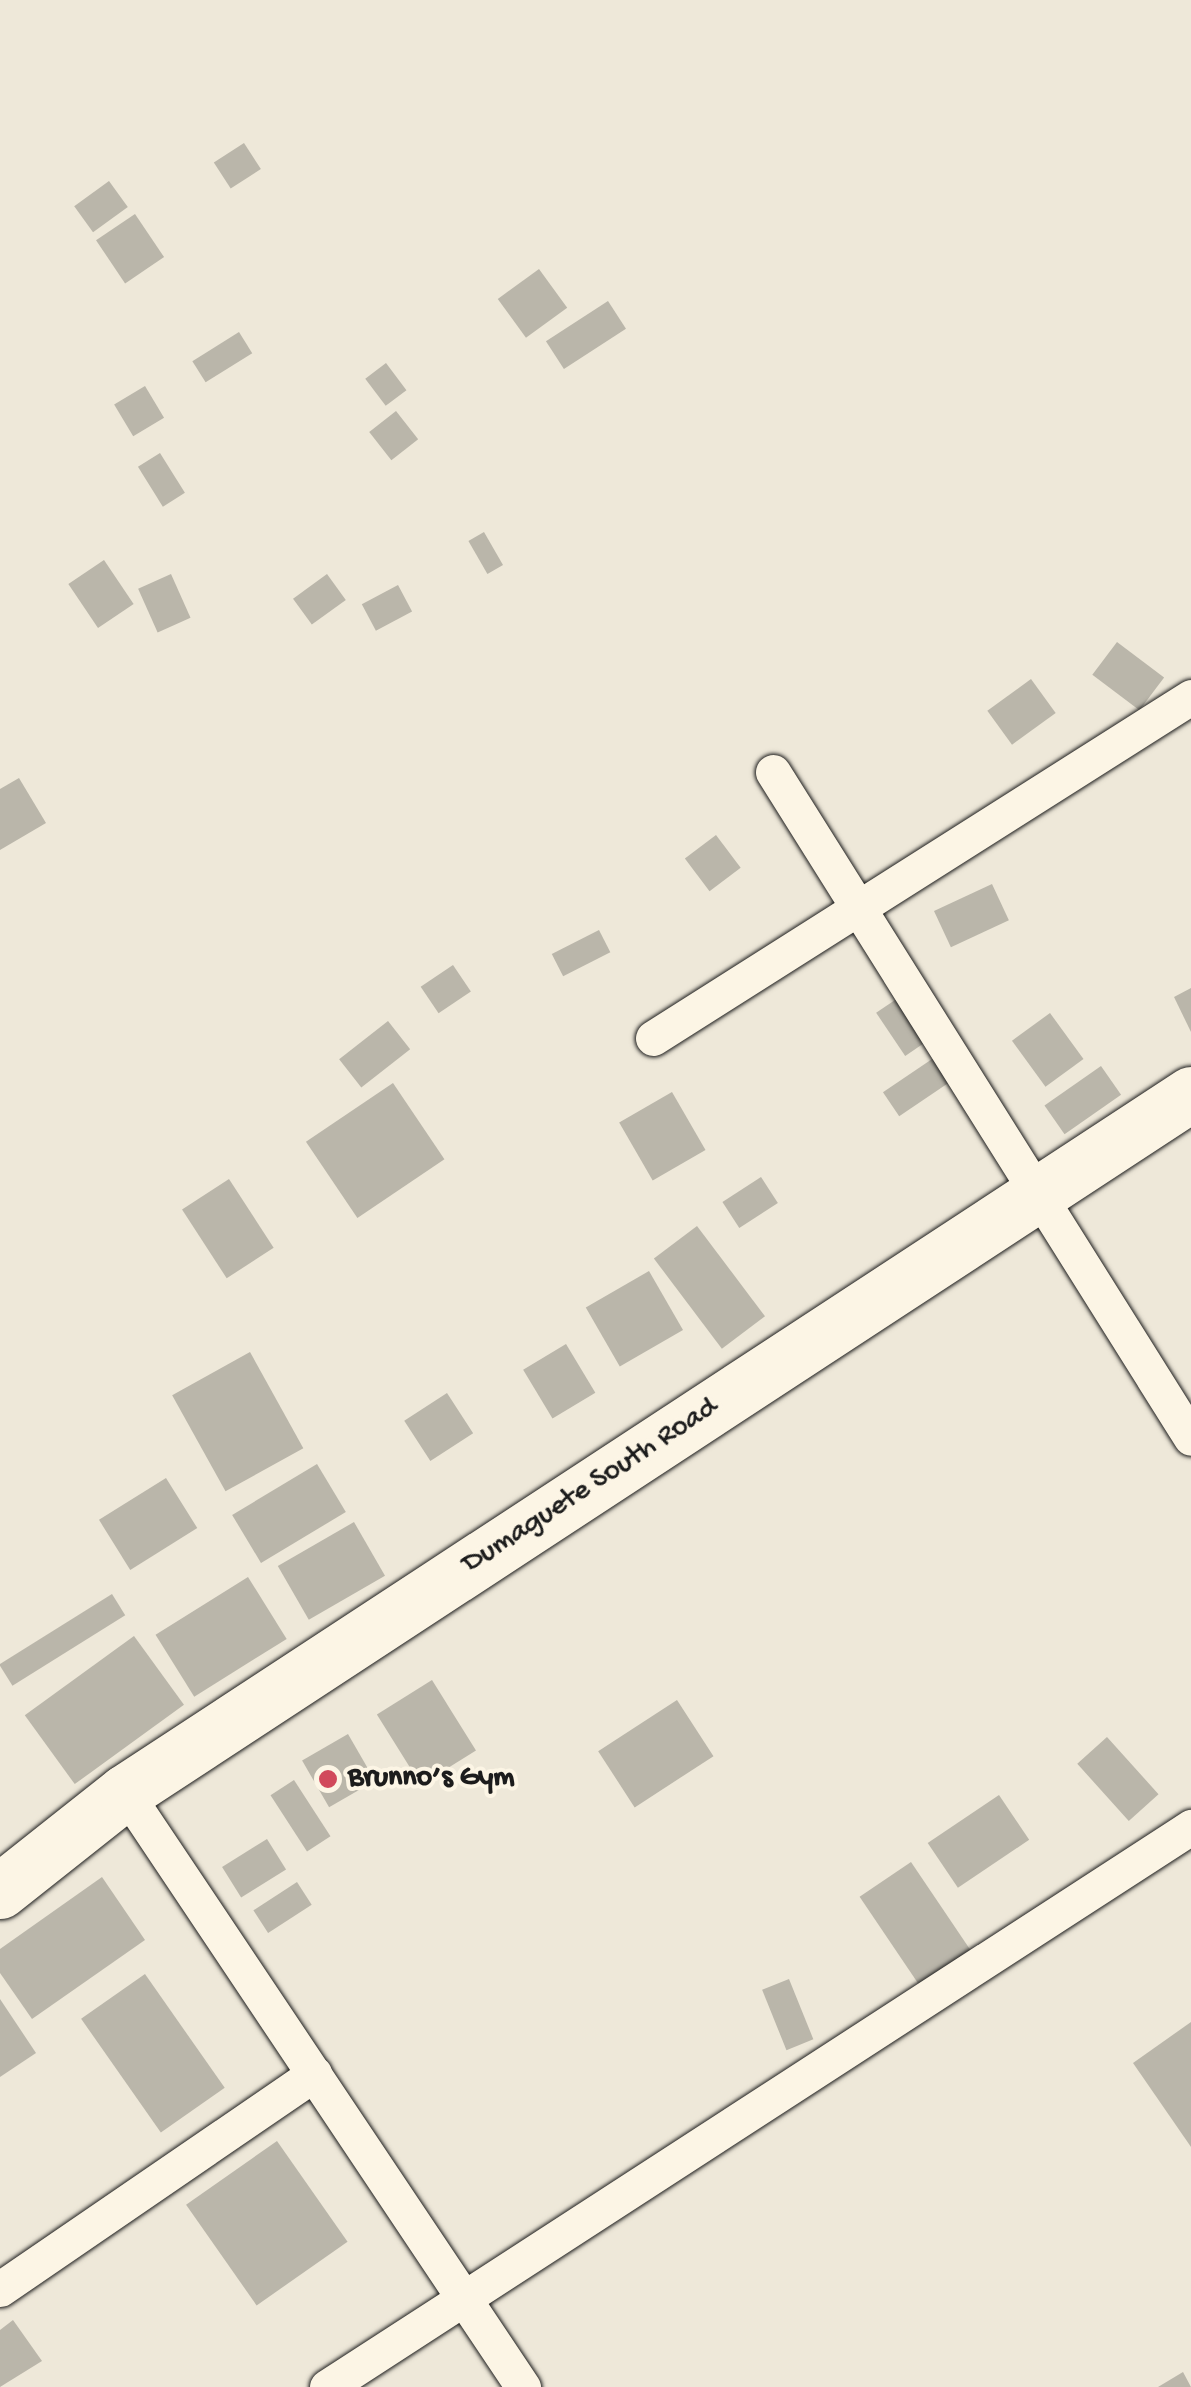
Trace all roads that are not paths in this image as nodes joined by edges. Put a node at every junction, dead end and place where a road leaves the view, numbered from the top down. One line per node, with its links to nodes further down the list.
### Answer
1 (1191, 697): 3 (street)
2 (772, 772): 3 (street)
3 (857, 903): 4 (street); 6 (street)
4 (652, 1038)
5 (1191, 1094): 6 (highway, Dumaguete South Road)
6 (1039, 1193): 7 (street); 8 (highway, Dumaguete South Road)
7 (1191, 1438)
8 (125, 1792): 10 (highway, Dumaguete South Road); 11 (street)
9 (1191, 1826): 13 (street)
10 (0, 1891)
11 (314, 2074): 12 (street); 13 (street)
12 (0, 2289)
13 (467, 2298): 14 (street); 15 (street)
14 (328, 2387)
15 (522, 2387)

